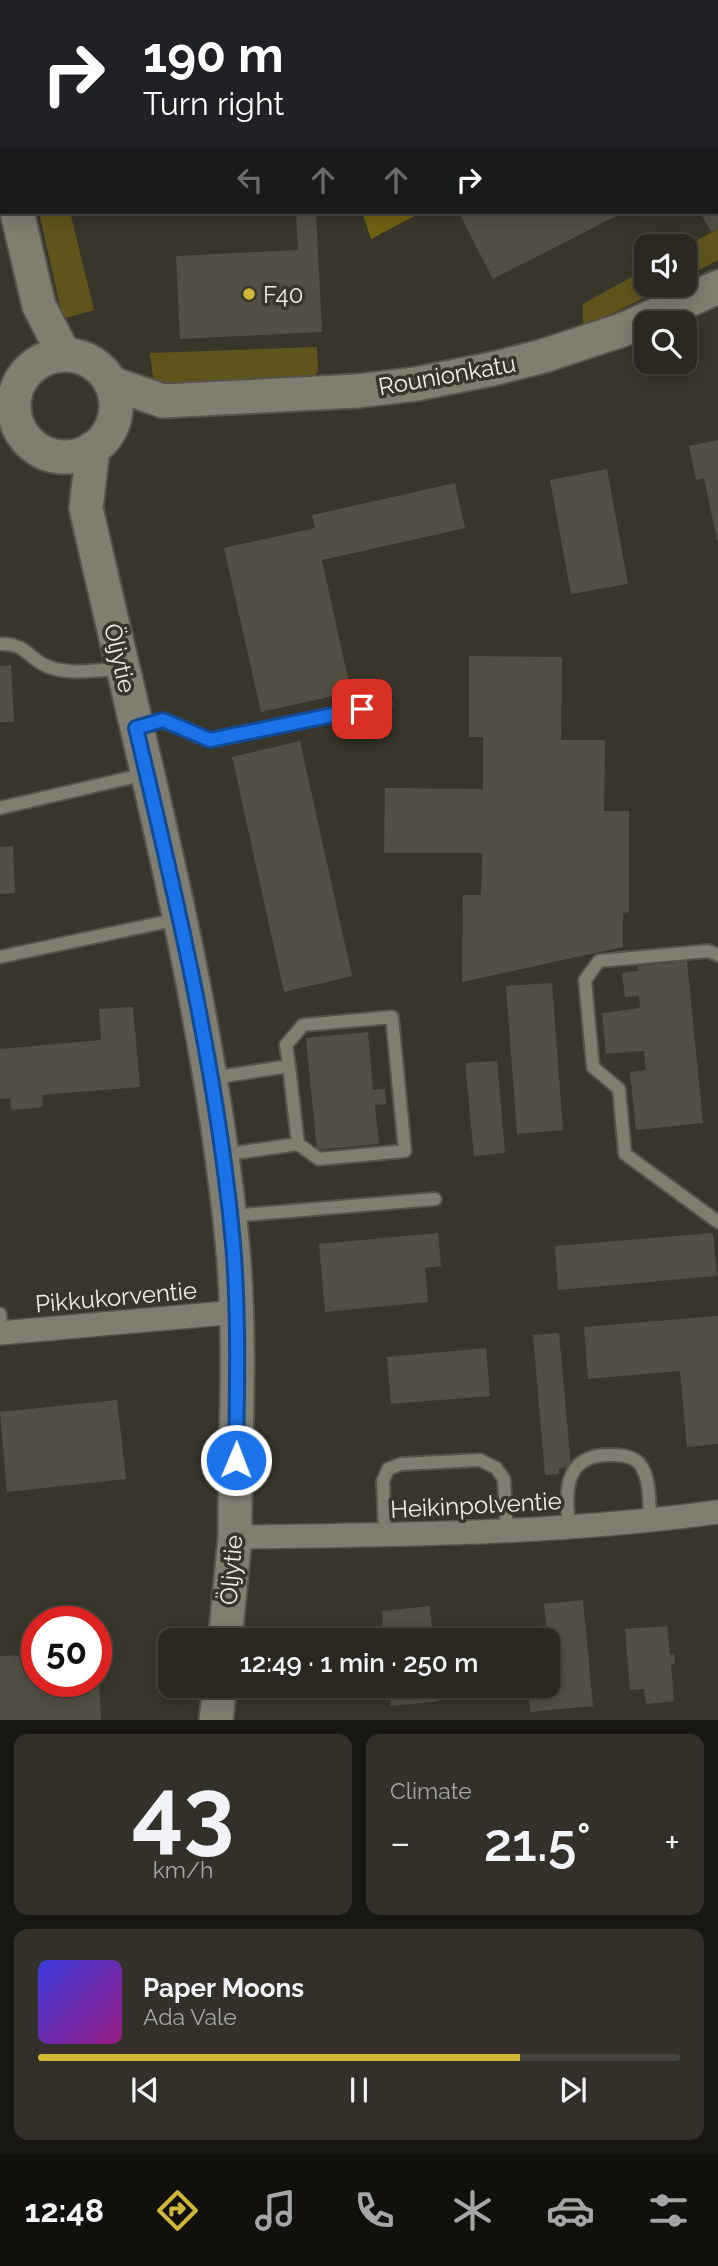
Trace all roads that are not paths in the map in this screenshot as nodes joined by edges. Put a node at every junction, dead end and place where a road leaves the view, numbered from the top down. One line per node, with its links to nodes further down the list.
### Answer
1 (17, 214): 3 (main road)
2 (718, 287): 5 (main road, Rounionkatu)
3 (29, 374): 4 (main road); 6 (main road)
4 (111, 383): 5 (main road, Rounionkatu); 7 (main road)
5 (163, 401): 7 (main road, Rounionkatu)
6 (9, 424): 8 (main road)
7 (102, 437): 8 (main road); 9 (main road, Öljytie)
8 (51, 455): 9 (main road, Öljytie)
9 (86, 508): 11 (main road, Öljytie)
10 (0, 644): 11 (lane)
11 (122, 669): 13 (main road, Öljytie)
12 (385, 704): 13 (lane)
13 (136, 728): 14 (main road, Öljytie)
14 (146, 774): 15 (lane); 16 (main road, Öljytie)
15 (0, 808)
16 (179, 919): 18 (lane); 20 (main road, Öljytie)
17 (718, 955): 25 (lane)
18 (0, 957)
19 (289, 1066): 20 (lane); 21 (lane); 21 (lane)
20 (211, 1078): 22 (main road, Öljytie)
21 (298, 1144): 22 (lane)
22 (222, 1155): 24 (main road, Öljytie)
23 (435, 1199): 24 (lane)
24 (230, 1216): 26 (main road, Öljytie)
25 (718, 1222)
26 (237, 1312): 27 (street, Pikkukorventie); 33 (main road, Öljytie)
27 (1, 1327)
28 (718, 1512): 29 (street, Heikinpolventie)
29 (650, 1521): 30 (street, Heikinpolventie); 30 (lane)
30 (569, 1527): 31 (street, Heikinpolventie)
31 (508, 1531): 32 (street, Heikinpolventie); 32 (lane)
32 (385, 1535): 33 (street, Heikinpolventie)
33 (235, 1537): 34 (main road, Öljytie)
34 (226, 1628)
35 (219, 1698): 36 (main road)
36 (216, 1720)

